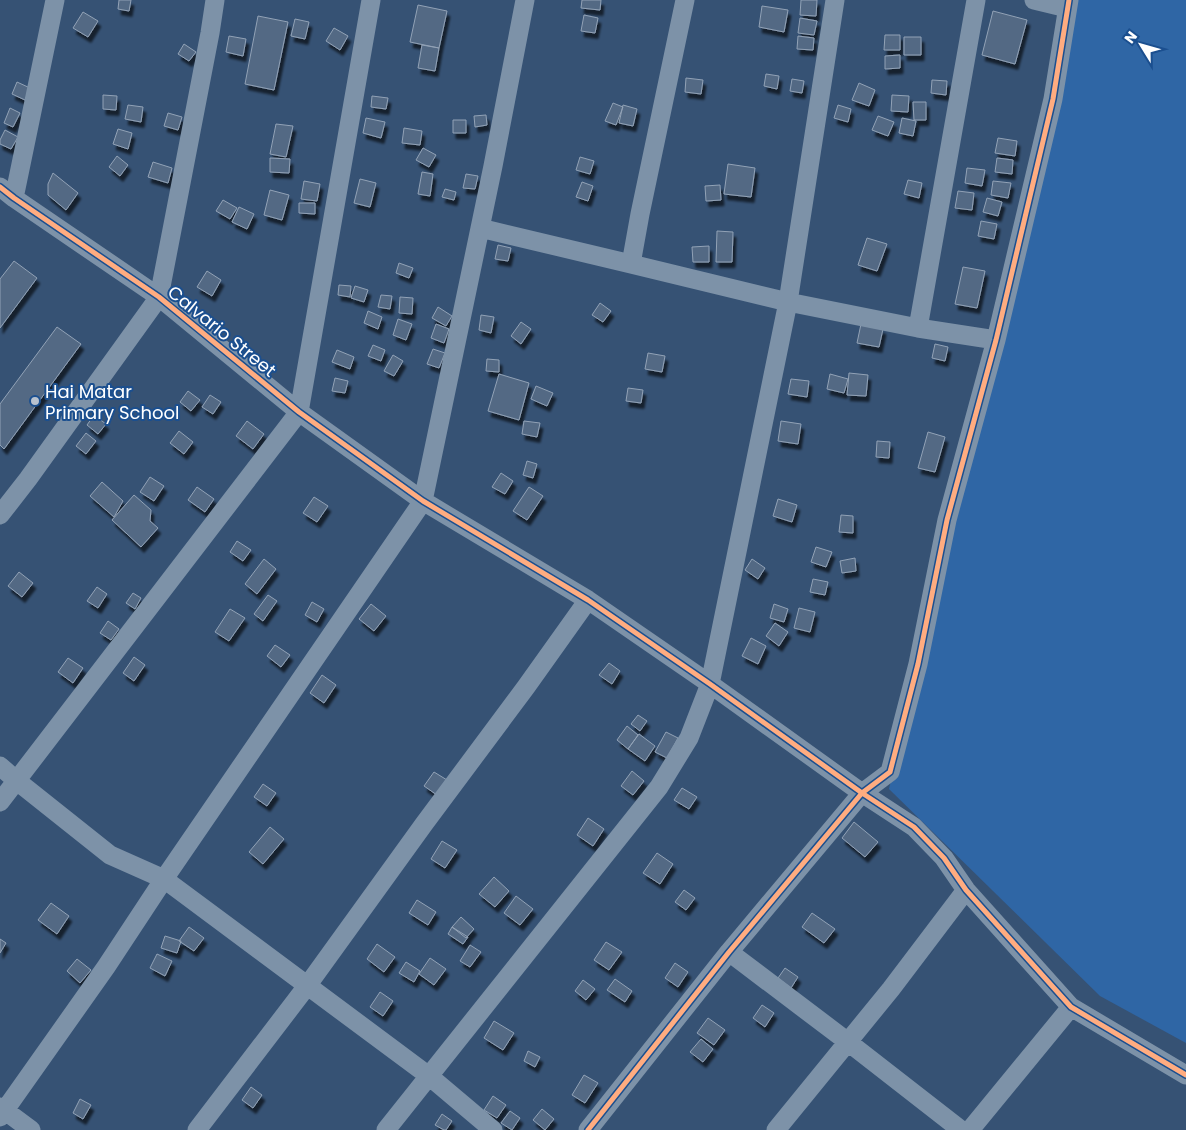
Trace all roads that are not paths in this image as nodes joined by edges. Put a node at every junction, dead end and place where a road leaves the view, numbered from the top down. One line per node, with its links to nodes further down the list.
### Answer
1 (55, 0): 10 (street)
2 (215, 0): 13 (street)
3 (371, 0): 17 (street)
4 (525, 0): 11 (street)
5 (685, 0): 12 (street)
6 (835, 0): 14 (street)
7 (976, 0): 15 (street)
8 (1034, 0): 9 (street)
9 (1068, 4): 16 (street)
10 (7, 192): 13 (street, Calvario Street)
11 (480, 228): 12 (street); 18 (street)
12 (631, 264): 14 (street)
13 (160, 297): 17 (street, Calvario Street); 19 (street)
14 (788, 302): 15 (street); 21 (street)
15 (918, 328): 16 (street)
16 (996, 340): 24 (street)
17 (299, 412): 18 (street, Calvario Street); 23 (street)
18 (423, 501): 20 (street, Calvario Street); 26 (street)
19 (0, 514)
20 (588, 600): 21 (street, Calvario Street); 29 (street)
21 (710, 684): 24 (street, Calvario Street); 33 (street)
22 (0, 766): 23 (street)
23 (17, 781): 25 (street); 26 (street)
24 (862, 793): 27 (street, Calvario Street); 28 (street)
25 (0, 802)
26 (164, 880): 29 (street); 34 (street)
27 (966, 890): 30 (street, Calvario Street); 31 (street)
28 (729, 952): 31 (street); 39 (street)
29 (307, 986): 33 (street); 36 (street)
30 (1071, 1007): 32 (street, Calvario Street); 42 (street)
31 (848, 1042): 40 (street); 41 (street)
32 (1186, 1075)
33 (428, 1076): 37 (street); 38 (street)
34 (2, 1112): 35 (street)
35 (31, 1130)
36 (196, 1130)
37 (386, 1130)
38 (493, 1130)
39 (588, 1130)
40 (776, 1130)
41 (961, 1130)
42 (970, 1130)

